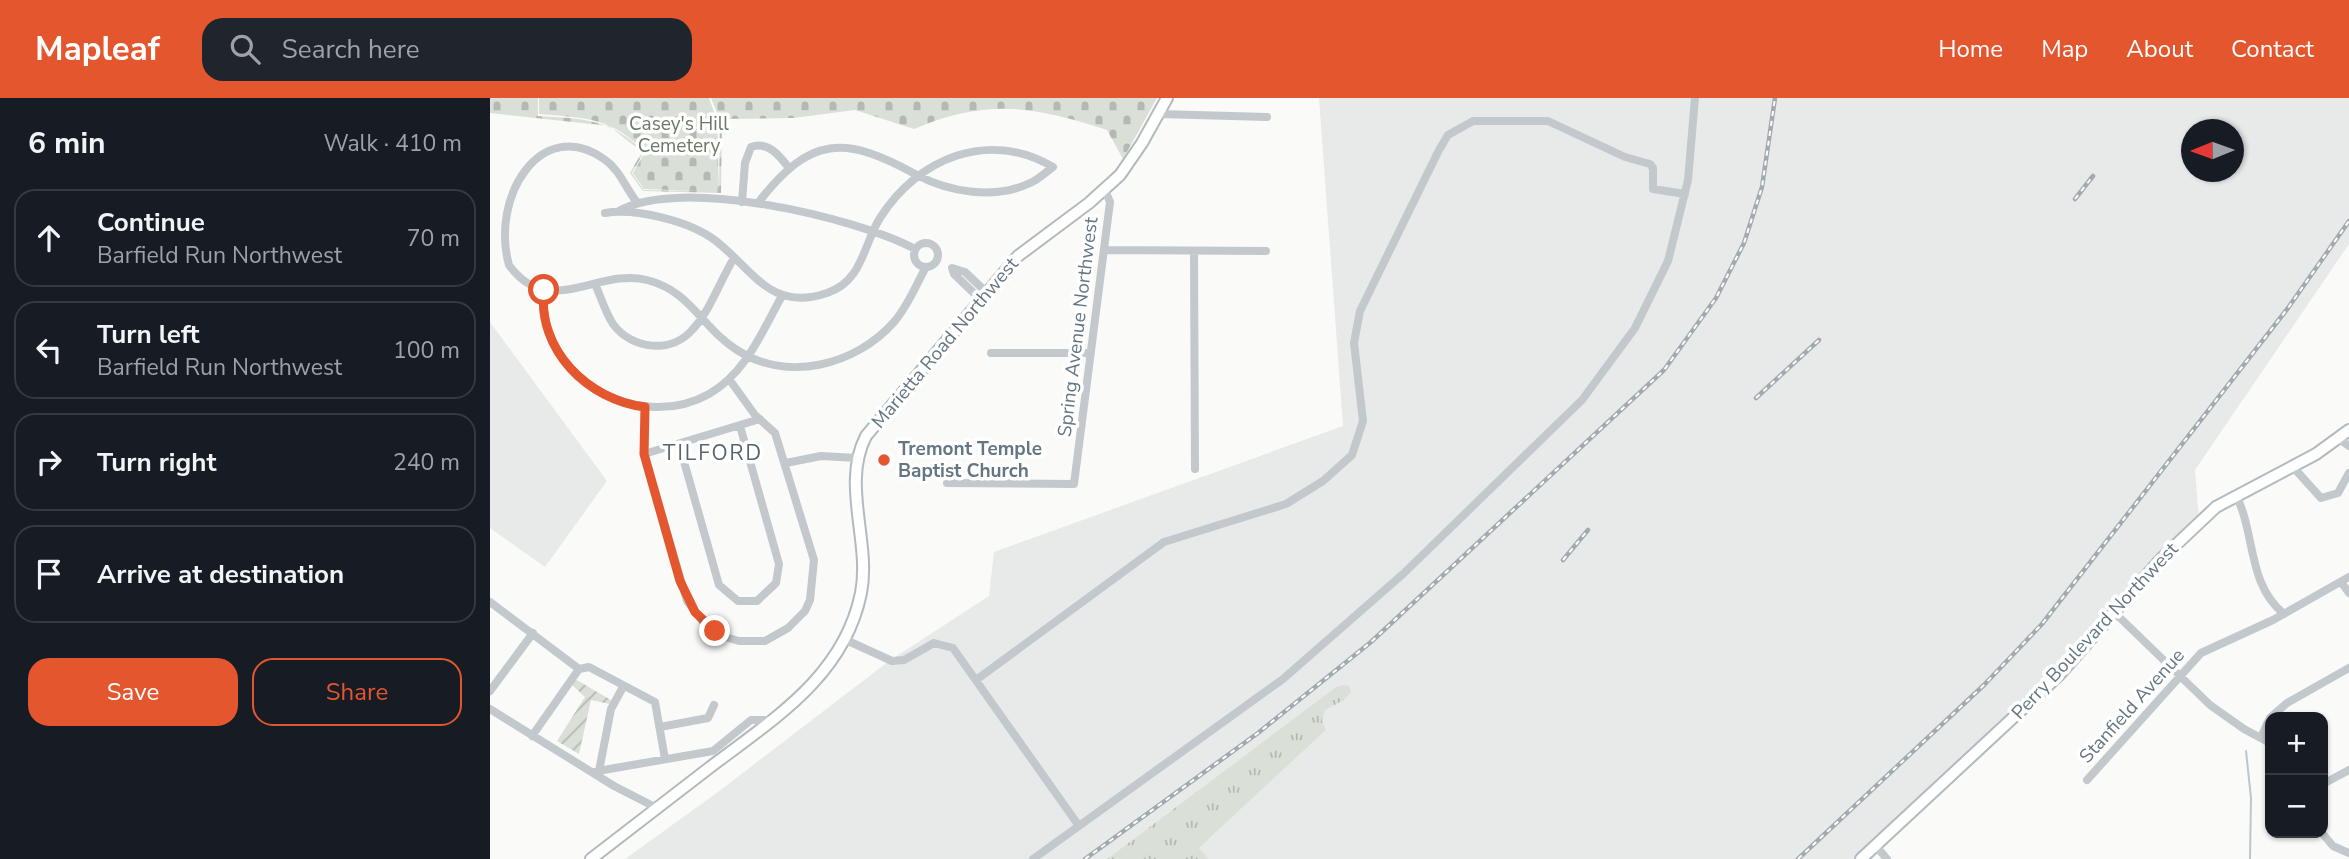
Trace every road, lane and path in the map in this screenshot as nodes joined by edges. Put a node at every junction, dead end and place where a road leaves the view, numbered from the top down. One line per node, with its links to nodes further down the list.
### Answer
1 (1167, 98): 3 (main road, Marietta Road Northwest)
2 (1695, 98): 9 (street)
3 (1159, 114): 4 (street); 8 (main road, Marietta Road Northwest)
4 (1267, 117)
5 (789, 168): 7 (street); 11 (street); 12 (street)
6 (511, 173): 10 (street)
7 (917, 175): 7 (street); 16 (street)
8 (1105, 190): 18 (street, Spring Avenue Northwest); 26 (main road, Marietta Road Northwest)
9 (1685, 194): 58 (street); 76 (street)
10 (636, 201): 11 (street); 13 (street)
11 (742, 202): 12 (street)
12 (758, 203): 16 (street)
13 (619, 211): 14 (street); 22 (street)
14 (605, 213)
15 (495, 223): 25 (street)
16 (873, 232): 17 (street); 27 (street)
17 (915, 249): 21 (street); 23 (street)
18 (1104, 250): 19 (street); 30 (street, Spring Avenue Northwest)
19 (1194, 251): 20 (street); 44 (street)
20 (1266, 251)
21 (937, 257): 23 (street); 26 (street)
22 (734, 258): 27 (street); 28 (street)
23 (926, 267): 31 (street)
24 (595, 284): 25 (street); 28 (street); 28 (street)
25 (544, 290): 33 (street)
26 (982, 295): 41 (main road, Marietta Road Northwest)
27 (782, 296): 31 (street)
28 (703, 317): 31 (street)
29 (991, 353): 30 (street)
30 (1091, 353): 46 (street, Spring Avenue Northwest)
31 (748, 356): 32 (street)
32 (729, 379): 33 (street); 34 (street)
33 (645, 407): 40 (street)
34 (760, 419): 35 (street); 42 (street)
35 (740, 426): 38 (street); 38 (street)
36 (2349, 430): 37 (main road, Perry Boulevard Northwest)
37 (2338, 438): 39 (street); 43 (main road, Perry Boulevard Northwest)
38 (679, 444): 40 (street)
39 (2349, 446)
40 (644, 454): 42 (street)
41 (857, 458): 42 (street); 54 (main road, Marietta Road Northwest)
42 (786, 463)
43 (2293, 467): 45 (street); 47 (main road, Perry Boulevard Northwest)
44 (1195, 469)
45 (2349, 473)
46 (947, 483)
47 (2236, 495): 51 (main road, Perry Boulevard Northwest); 52 (street)
48 (2345, 579): 49 (street); 52 (street, Stanfield Avenue)
49 (2349, 593)
50 (490, 602): 53 (street)
51 (2115, 613): 57 (street); 78 (main road, Perry Boulevard Northwest)
52 (2284, 614): 57 (street, Stanfield Avenue)
53 (533, 633): 56 (street); 60 (street)
54 (846, 640): 58 (street); 64 (main road, Marietta Road Northwest)
55 (2349, 667): 63 (street)
56 (579, 669): 59 (street); 67 (street)
57 (2179, 676): 68 (street); 73 (street, Stanfield Avenue)
58 (976, 680): 76 (street)
59 (623, 687): 65 (street); 72 (street)
60 (490, 691)
61 (714, 705): 65 (street)
62 (490, 709): 67 (street)
63 (2277, 712)
64 (773, 720): 70 (street); 75 (main road, Marietta Road Northwest)
65 (660, 727): 70 (street)
66 (2265, 729): 68 (street)
67 (533, 736): 72 (street)
68 (2261, 737): 69 (street)
69 (2265, 740)
70 (665, 759): 72 (street)
71 (2349, 770): 74 (street)
72 (596, 772): 75 (street)
73 (2087, 780)
74 (2328, 781)
75 (657, 808): 80 (main road, Marietta Road Northwest)
76 (1079, 826): 81 (street)
77 (2326, 838): 79 (street)
78 (1876, 846): 82 (main road, Perry Boulevard Northwest); 83 (street)
79 (2349, 853)
80 (591, 859)
81 (1033, 859)
82 (1861, 859)
83 (1888, 859)

